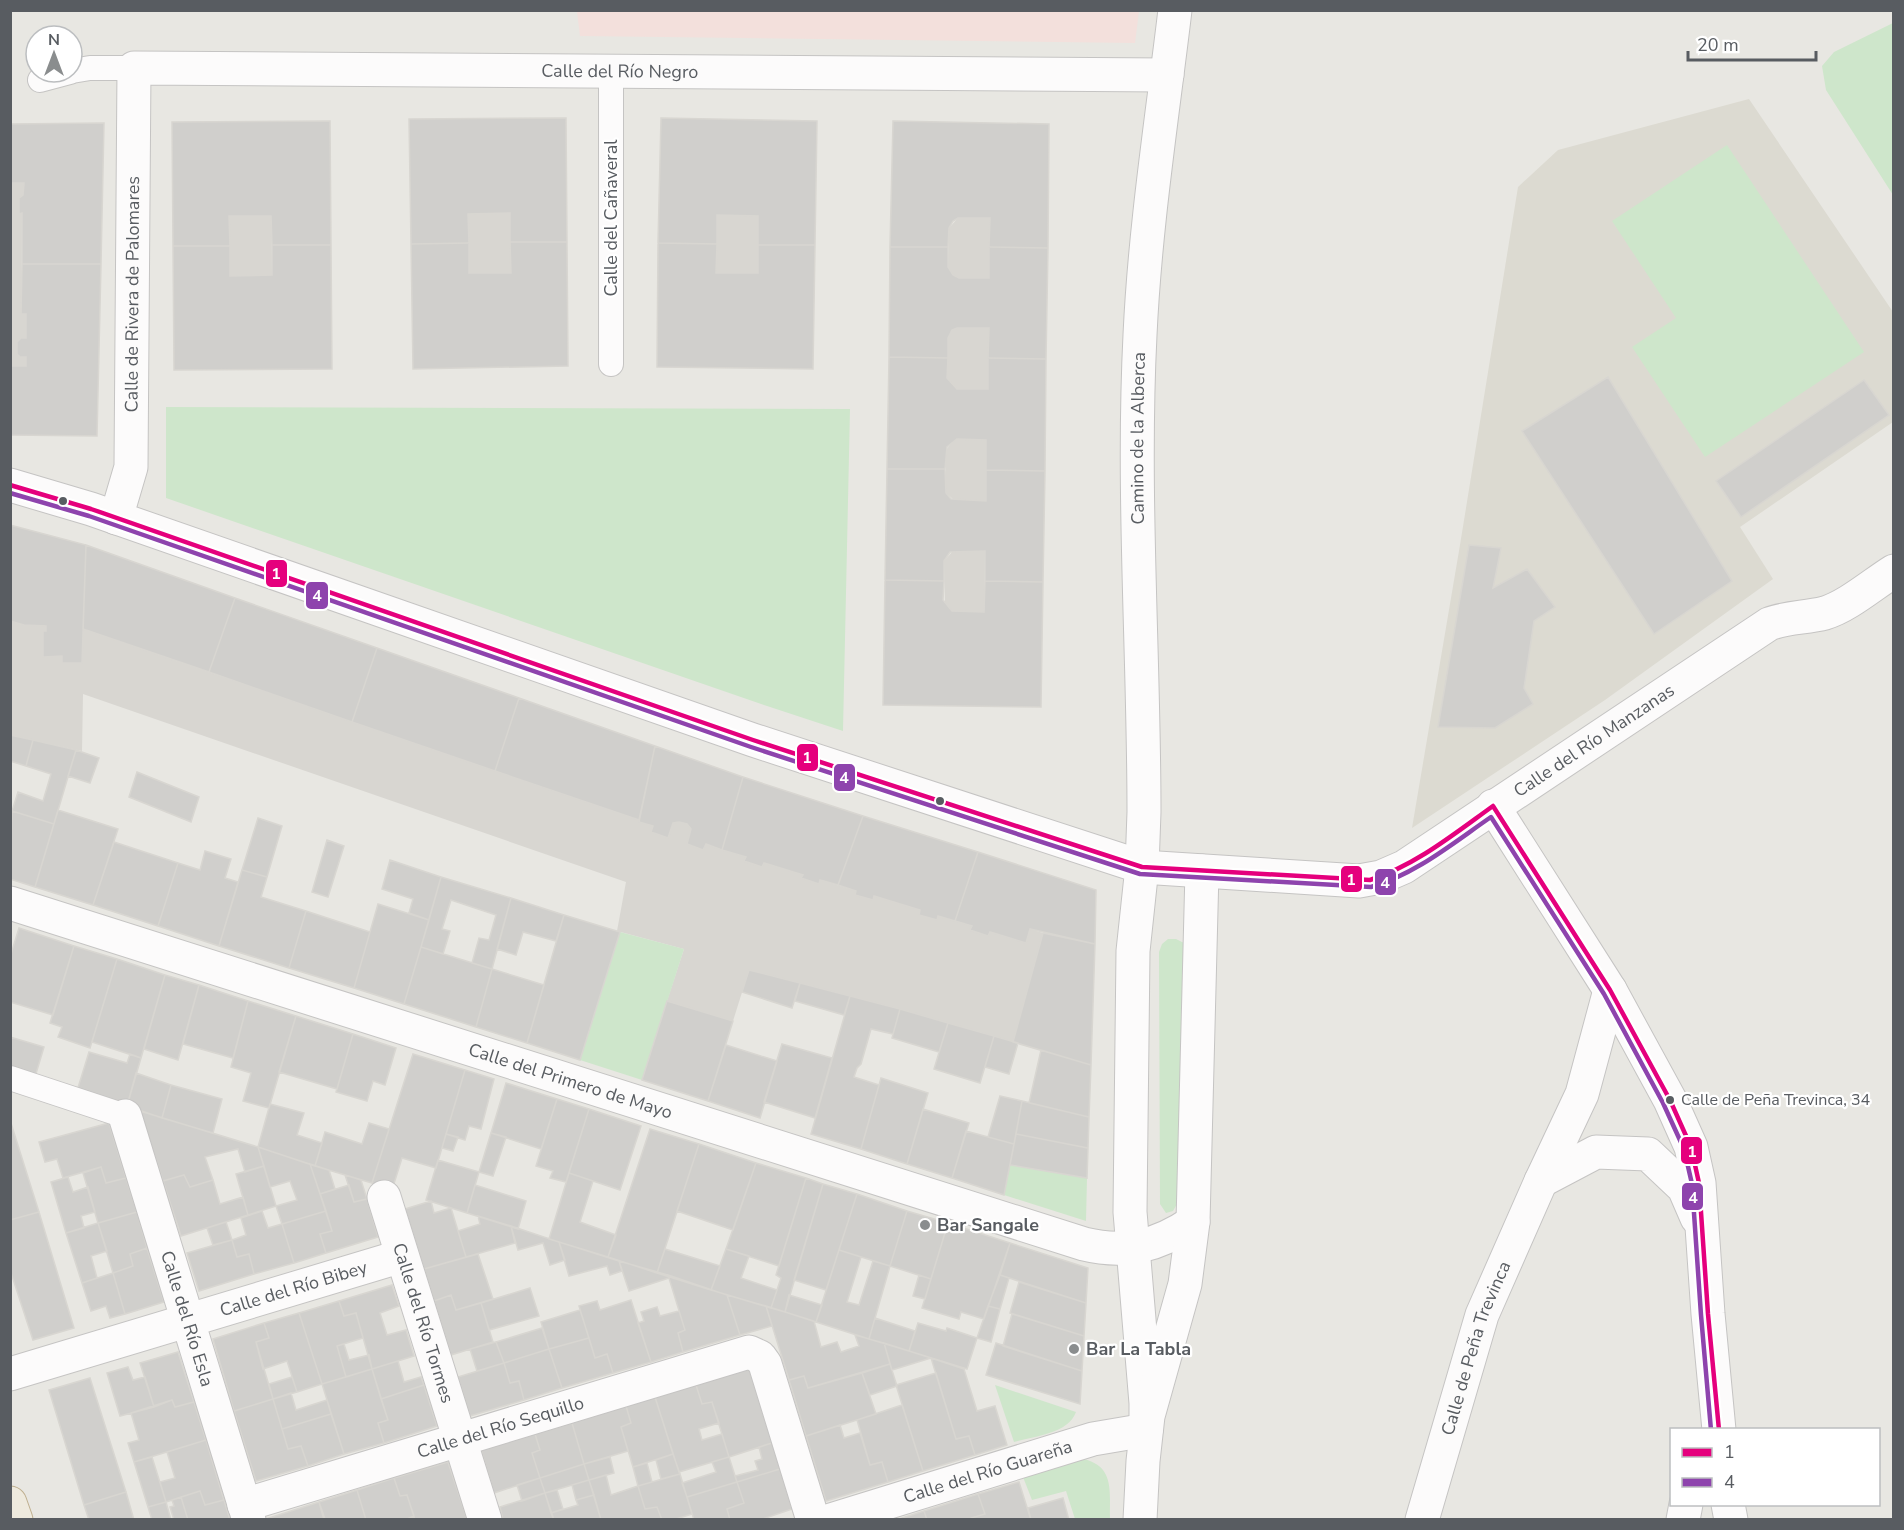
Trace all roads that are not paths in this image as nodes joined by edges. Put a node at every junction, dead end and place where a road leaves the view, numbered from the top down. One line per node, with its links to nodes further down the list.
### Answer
1 (1175, 10): 5 (street, Camino de la Alberca)
2 (134, 68): 3 (lane, Calle del Río Negro); 4 (street, Calle del Río Negro); 8 (street, Calle de Rivera de Palomares)
3 (84, 69)
4 (611, 71): 5 (street, Calle del Río Negro); 6 (lane, Calle del Cañaveral)
5 (1167, 75): 11 (street, Camino de la Alberca)
6 (611, 364)
7 (10, 485): 8 (street)
8 (116, 518): 11 (street)
9 (1893, 571): 10 (street, Calle del Río Manzanas)
10 (1493, 806): 12 (street, Calle del Río Manzanas); 14 (street)
11 (1142, 867): 12 (street, Calle del Río Manzanas); 21 (street, Camino de la Alberca)
12 (1202, 871): 19 (street)
13 (10, 903): 21 (street, Calle del Primero de Mayo)
14 (1610, 990): 17 (street, Calle de Peña Trevinca); 20 (street)
15 (10, 1078): 16 (lane)
16 (125, 1116): 24 (street, Calle del Río Esla)
17 (1541, 1181): 20 (street); 37 (street, Calle de Peña Trevinca)
18 (384, 1197): 22 (street, Calle del Río Tormes)
19 (1193, 1222): 21 (street, Calle del Primero de Mayo); 28 (street)
20 (1702, 1230): 23 (street)
21 (1132, 1247): 28 (street, Camino de la Alberca)
22 (402, 1256): 24 (street, Calle del Río Bibey); 29 (street, Calle del Río Tormes)
23 (1708, 1314): 26 (street); 27 (street)
24 (188, 1321): 25 (street, Calle del Río Bibey); 31 (street, Calle del Río Esla)
25 (10, 1374)
26 (1697, 1428)
27 (1719, 1428)
28 (1146, 1430): 35 (street, Calle del Río Guareña); 36 (street)
29 (459, 1439): 31 (street, Calle del Río Sequillo); 33 (street, Calle del Río Tormes); 34 (street, Calle del Río Sequillo)
30 (10, 1503): 32 (highway)
31 (247, 1512)
32 (16, 1520)
33 (485, 1520)
34 (813, 1520)
35 (831, 1520)
36 (1140, 1520)
37 (1422, 1520)

